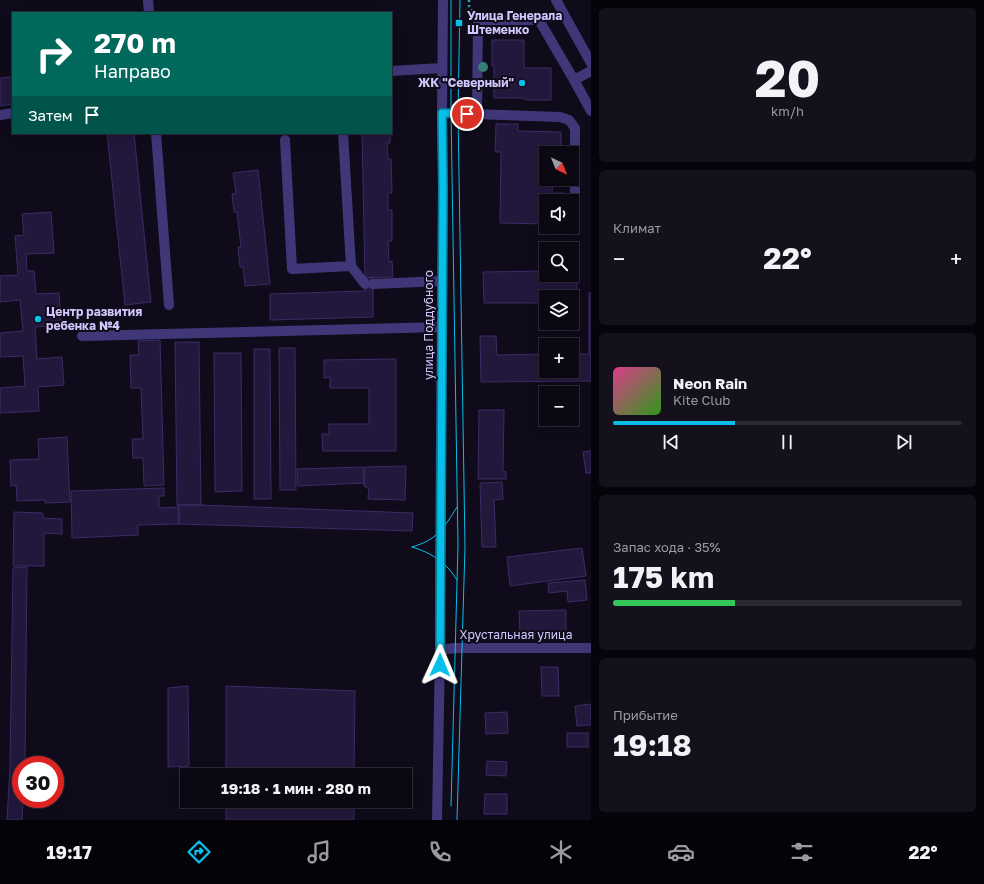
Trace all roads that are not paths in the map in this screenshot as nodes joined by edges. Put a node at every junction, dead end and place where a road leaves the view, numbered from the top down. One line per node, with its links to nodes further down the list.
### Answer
1 (148, 0): 4 (street)
2 (443, 0): 6 (street, улица Поддубного)
3 (556, 0): 5 (street)
4 (149, 12)
5 (591, 63)
6 (442, 68): 7 (street); 12 (street, улица Поддубного)
7 (392, 71)
8 (591, 71): 9 (street)
9 (574, 80): 10 (street); 14 (street)
10 (591, 111)
11 (12, 113): 13 (street)
12 (442, 113): 14 (street); 20 (street, улица Поддубного)
13 (0, 115)
14 (476, 115): 18 (street)
15 (156, 134): 21 (street)
16 (342, 134): 19 (street)
17 (285, 140): 19 (street)
18 (575, 194)
19 (351, 266): 20 (street)
20 (442, 281): 22 (street, улица Поддубного)
21 (169, 305)
22 (442, 327): 23 (street); 25 (street, улица Поддубного)
23 (82, 336)
24 (591, 648): 25 (street, Хрустальная улица)
25 (440, 650): 26 (street, улица Поддубного)
26 (437, 820)

